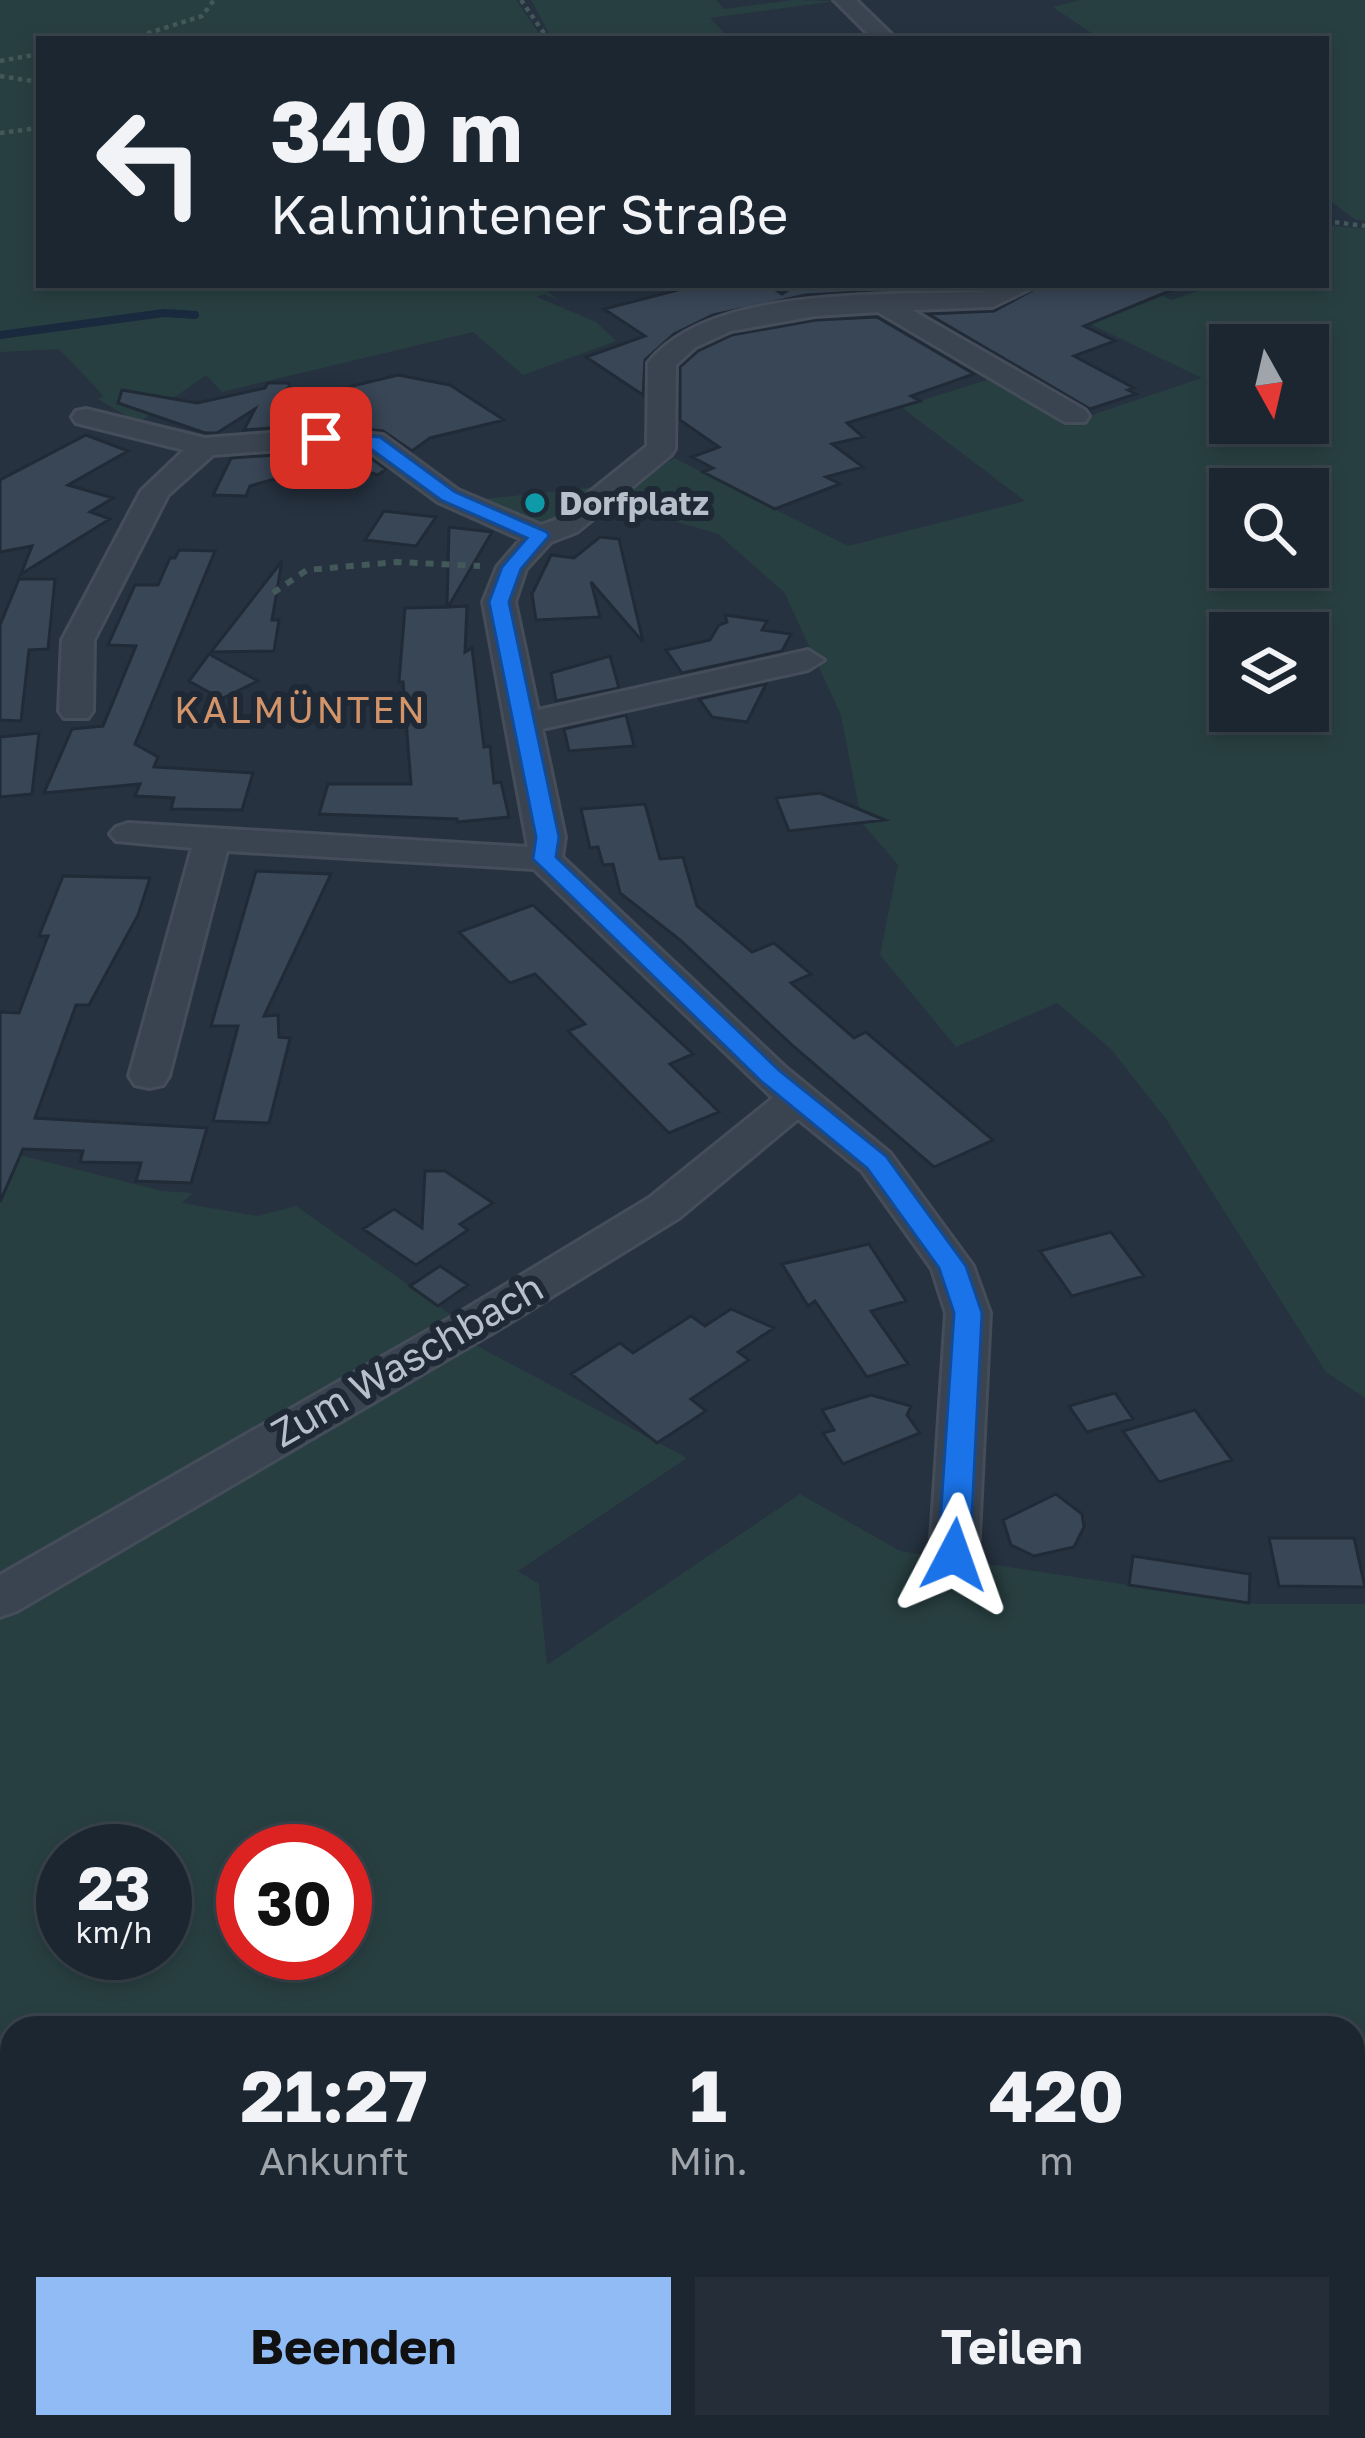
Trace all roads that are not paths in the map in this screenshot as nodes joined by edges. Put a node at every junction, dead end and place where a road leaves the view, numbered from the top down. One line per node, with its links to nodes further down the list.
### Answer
1 (844, 0): 2 (street)
2 (882, 36)
3 (1019, 288): 4 (street)
4 (973, 301): 5 (street); 6 (street)
5 (887, 306): 6 (street); 10 (street)
6 (930, 330): 7 (street)
7 (1075, 416)
8 (86, 417): 9 (street)
9 (205, 447): 10 (street); 12 (street)
10 (540, 536): 13 (street)
11 (808, 660): 13 (street)
12 (76, 711)
13 (521, 722): 16 (street)
14 (128, 834): 15 (street)
15 (212, 839): 16 (street); 17 (street)
16 (544, 859): 18 (street)
17 (149, 1076)
18 (798, 1099): 19 (street); 20 (street, Zum Waschbach)
19 (954, 1555)
20 (0, 1598)

